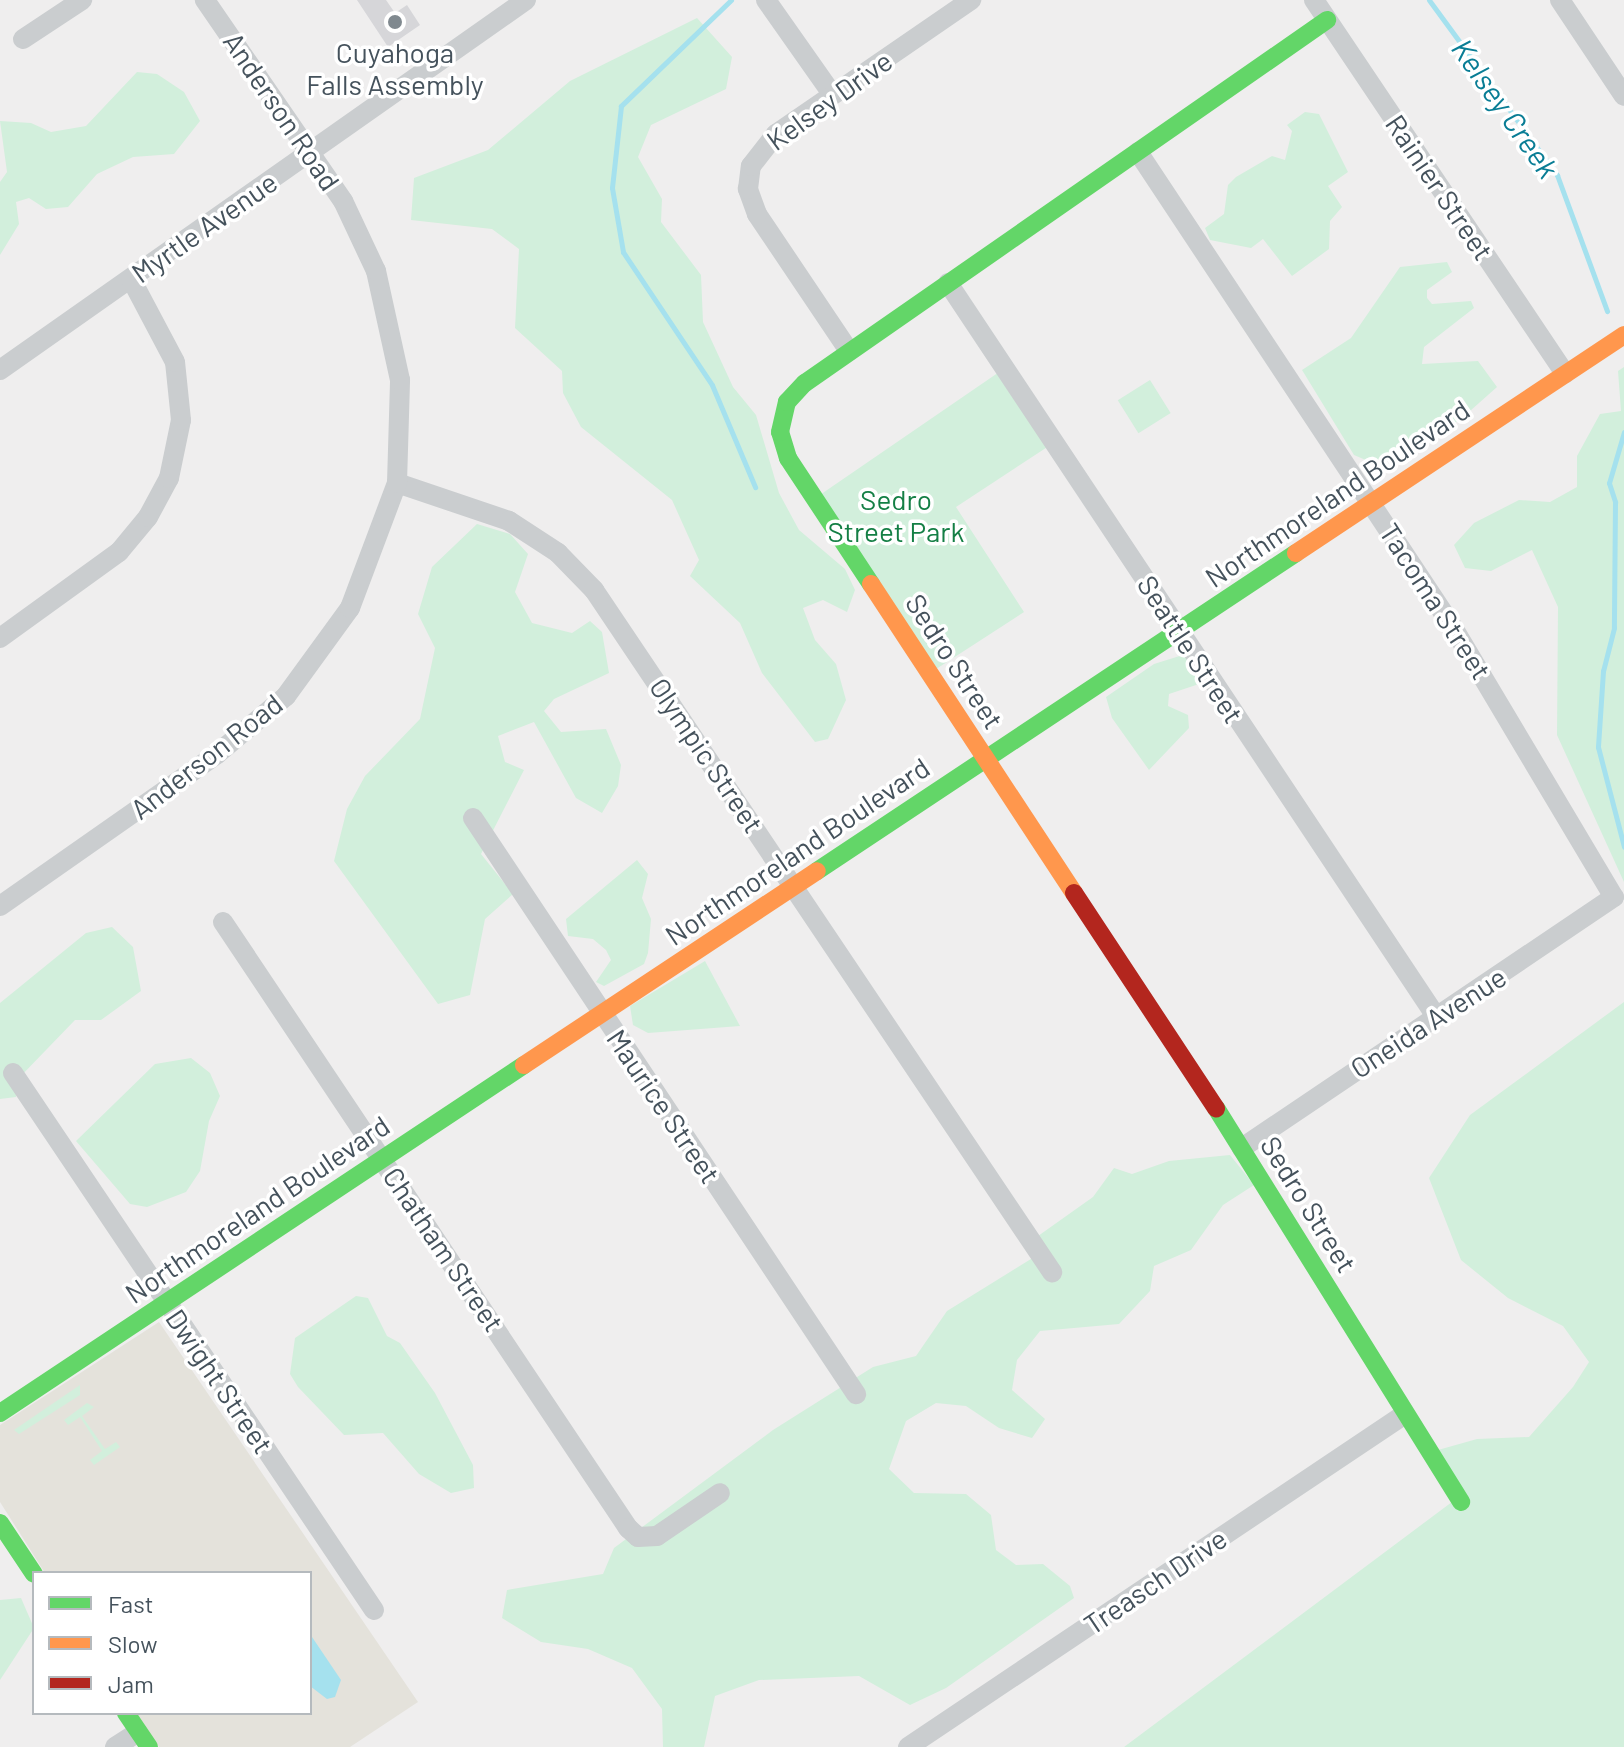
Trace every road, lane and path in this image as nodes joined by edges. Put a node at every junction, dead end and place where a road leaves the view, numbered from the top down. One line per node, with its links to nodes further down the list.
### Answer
1 (82, 0): 9 (street)
2 (205, 0): 12 (street, Anderson Road)
3 (526, 0): 12 (street, Myrtle Avenue)
4 (766, 0): 10 (street)
5 (971, 0): 10 (street, Kelsey Drive)
6 (1314, 0): 8 (street, Rainier Street)
7 (1560, 0): 11 (street)
8 (1327, 20): 13 (street, Sedro Street); 19 (street, Rainier Street)
9 (23, 39)
10 (832, 94): 17 (street, Kelsey Drive)
11 (1624, 96)
12 (310, 151): 14 (street, Myrtle Avenue); 20 (street, Anderson Road)
13 (1138, 152): 15 (street, Sedro Street); 21 (street, Tacoma Street)
14 (131, 279): 18 (street, Myrtle Avenue); 23 (street)
15 (948, 283): 17 (street, Sedro Street); 22 (street, Seattle Street)
16 (1624, 335): 19 (street, Northmoreland Boulevard)
17 (849, 351): 24 (street, Sedro Street)
18 (0, 370)
19 (1565, 374): 21 (street, Northmoreland Boulevard)
20 (397, 483): 26 (street, Olympic Street); 28 (street, Anderson Road)
21 (1372, 502): 22 (street, Northmoreland Boulevard); 27 (street, Tacoma Street)
22 (1179, 631): 24 (street, Northmoreland Boulevard); 31 (street, Seattle Street)
23 (0, 638)
24 (986, 760): 26 (street, Northmoreland Boulevard); 33 (street, Sedro Street)
25 (473, 818): 30 (street, Maurice Street)
26 (795, 886): 30 (street, Northmoreland Boulevard); 35 (street, Olympic Street)
27 (1614, 897): 31 (street, Oneida Avenue)
28 (0, 906)
29 (223, 922): 34 (street, Chatham Street)
30 (602, 1013): 34 (street, Northmoreland Boulevard); 37 (street, Maurice Street)
31 (1435, 1015): 33 (street, Oneida Avenue)
32 (13, 1073): 36 (street, Dwight Street)
33 (1242, 1148): 39 (street, Sedro Street)
34 (384, 1158): 36 (street, Northmoreland Boulevard); 40 (street, Chatham Street)
35 (1052, 1272)
36 (167, 1302): 38 (street, Northmoreland Boulevard); 44 (street, Dwight Street)
37 (856, 1394)
38 (0, 1413)
39 (1402, 1416): 41 (street, Sedro Street); 48 (street, Treasch Drive)
40 (720, 1493)
41 (1461, 1502)
42 (0, 1523): 43 (street)
43 (32, 1571)
44 (374, 1610)
45 (127, 1715): 46 (street)
46 (144, 1739): 47 (street)
47 (115, 1747)
48 (908, 1747)

